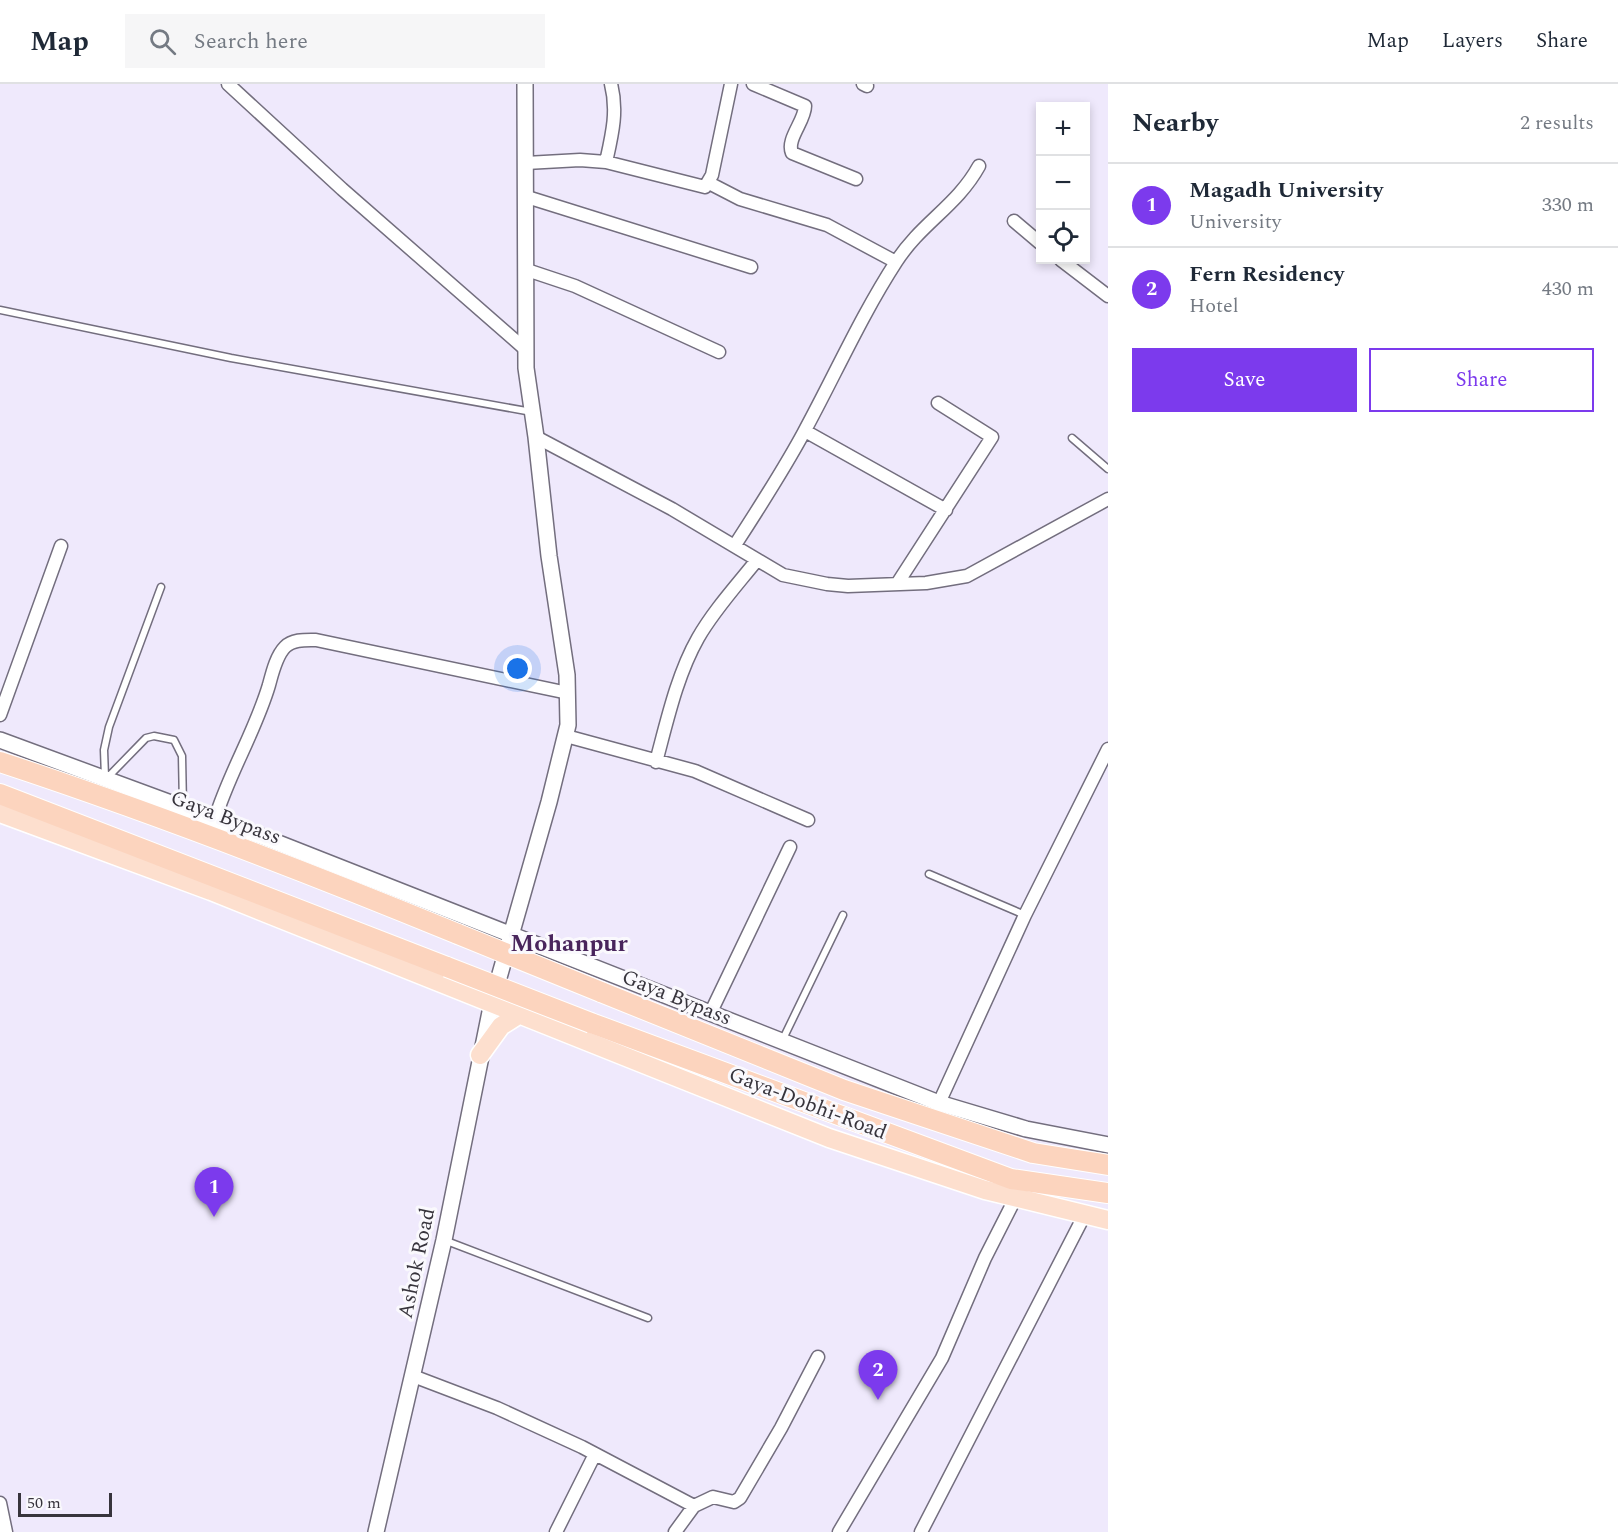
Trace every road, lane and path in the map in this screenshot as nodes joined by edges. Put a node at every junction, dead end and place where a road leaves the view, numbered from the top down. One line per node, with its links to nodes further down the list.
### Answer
1 (525, 84): 7 (street, Ashok Road)
2 (611, 84): 6 (street)
3 (731, 84): 10 (street)
4 (753, 84): 9 (street)
5 (234, 86): 20 (street)
6 (606, 162): 7 (street); 10 (street)
7 (526, 163): 11 (street, Ashok Road)
8 (980, 166): 14 (street)
9 (856, 179)
10 (710, 183): 14 (street)
11 (527, 197): 16 (street); 17 (street, Ashok Road)
12 (1014, 221): 13 (street)
13 (1036, 239)
14 (896, 262): 24 (street)
15 (1066, 264): 18 (street)
16 (751, 267)
17 (526, 270): 20 (street, Ashok Road); 21 (street)
18 (1108, 296)
19 (0, 310): 23 (lane)
20 (525, 349): 23 (street, Ashok Road)
21 (719, 352)
22 (938, 404): 29 (street)
23 (532, 412): 25 (street, Ashok Road)
24 (805, 431): 29 (street); 30 (street)
25 (537, 437): 30 (street); 35 (street, Ashok Road)
26 (1072, 438): 27 (lane)
27 (1108, 469)
28 (1108, 499): 33 (street)
29 (946, 510): 33 (street)
30 (735, 545): 32 (street)
31 (62, 546): 36 (street)
32 (757, 560): 33 (street); 41 (street)
33 (897, 584)
34 (161, 587): 42 (lane)
35 (568, 693): 37 (street, Ashok Road); 46 (street)
36 (0, 715)
37 (566, 736): 41 (street); 52 (street, Ashok Road)
38 (0, 740): 42 (street)
39 (1108, 749): 51 (street)
40 (0, 762): 60 (highway, Gaya Bypass, bridge)
41 (656, 762): 47 (street)
42 (106, 780): 44 (street); 44 (lane)
43 (0, 794): 61 (highway, bridge)
44 (184, 808): 46 (street)
45 (0, 813): 53 (main road, Gaya-Dobhi-Road)
46 (215, 819): 52 (street)
47 (808, 820)
48 (790, 847): 55 (street)
49 (929, 874): 51 (lane)
50 (843, 915): 56 (lane)
51 (1025, 915): 58 (street)
52 (510, 936): 53 (street, Ashok Road); 55 (street)
53 (496, 1004): 54 (main road, Gaya-Dobhi-Road); 57 (street, Ashok Road)
54 (520, 1014): 57 (main road); 62 (main road, Gaya-Dobhi-Road)
55 (710, 1014): 56 (street)
56 (782, 1042): 58 (street)
57 (480, 1055): 65 (street, Ashok Road)
58 (939, 1103): 59 (street)
59 (1108, 1144)
60 (1108, 1166)
61 (1108, 1193)
62 (1016, 1197): 63 (main road, Gaya-Dobhi-Road); 76 (street)
63 (1084, 1214): 64 (main road, Gaya-Dobhi-Road); 77 (street)
64 (1108, 1220)
65 (444, 1240): 66 (lane); 68 (street, Ashok Road)
66 (648, 1318)
67 (818, 1357): 71 (street)
68 (412, 1376): 69 (street); 73 (street, Ashok Road)
69 (596, 1454): 71 (street); 74 (street)
70 (0, 1503): 72 (street)
71 (694, 1506): 75 (street)
72 (6, 1532)
73 (376, 1532)
74 (556, 1532)
75 (675, 1532)
76 (839, 1532)
77 (921, 1532)

